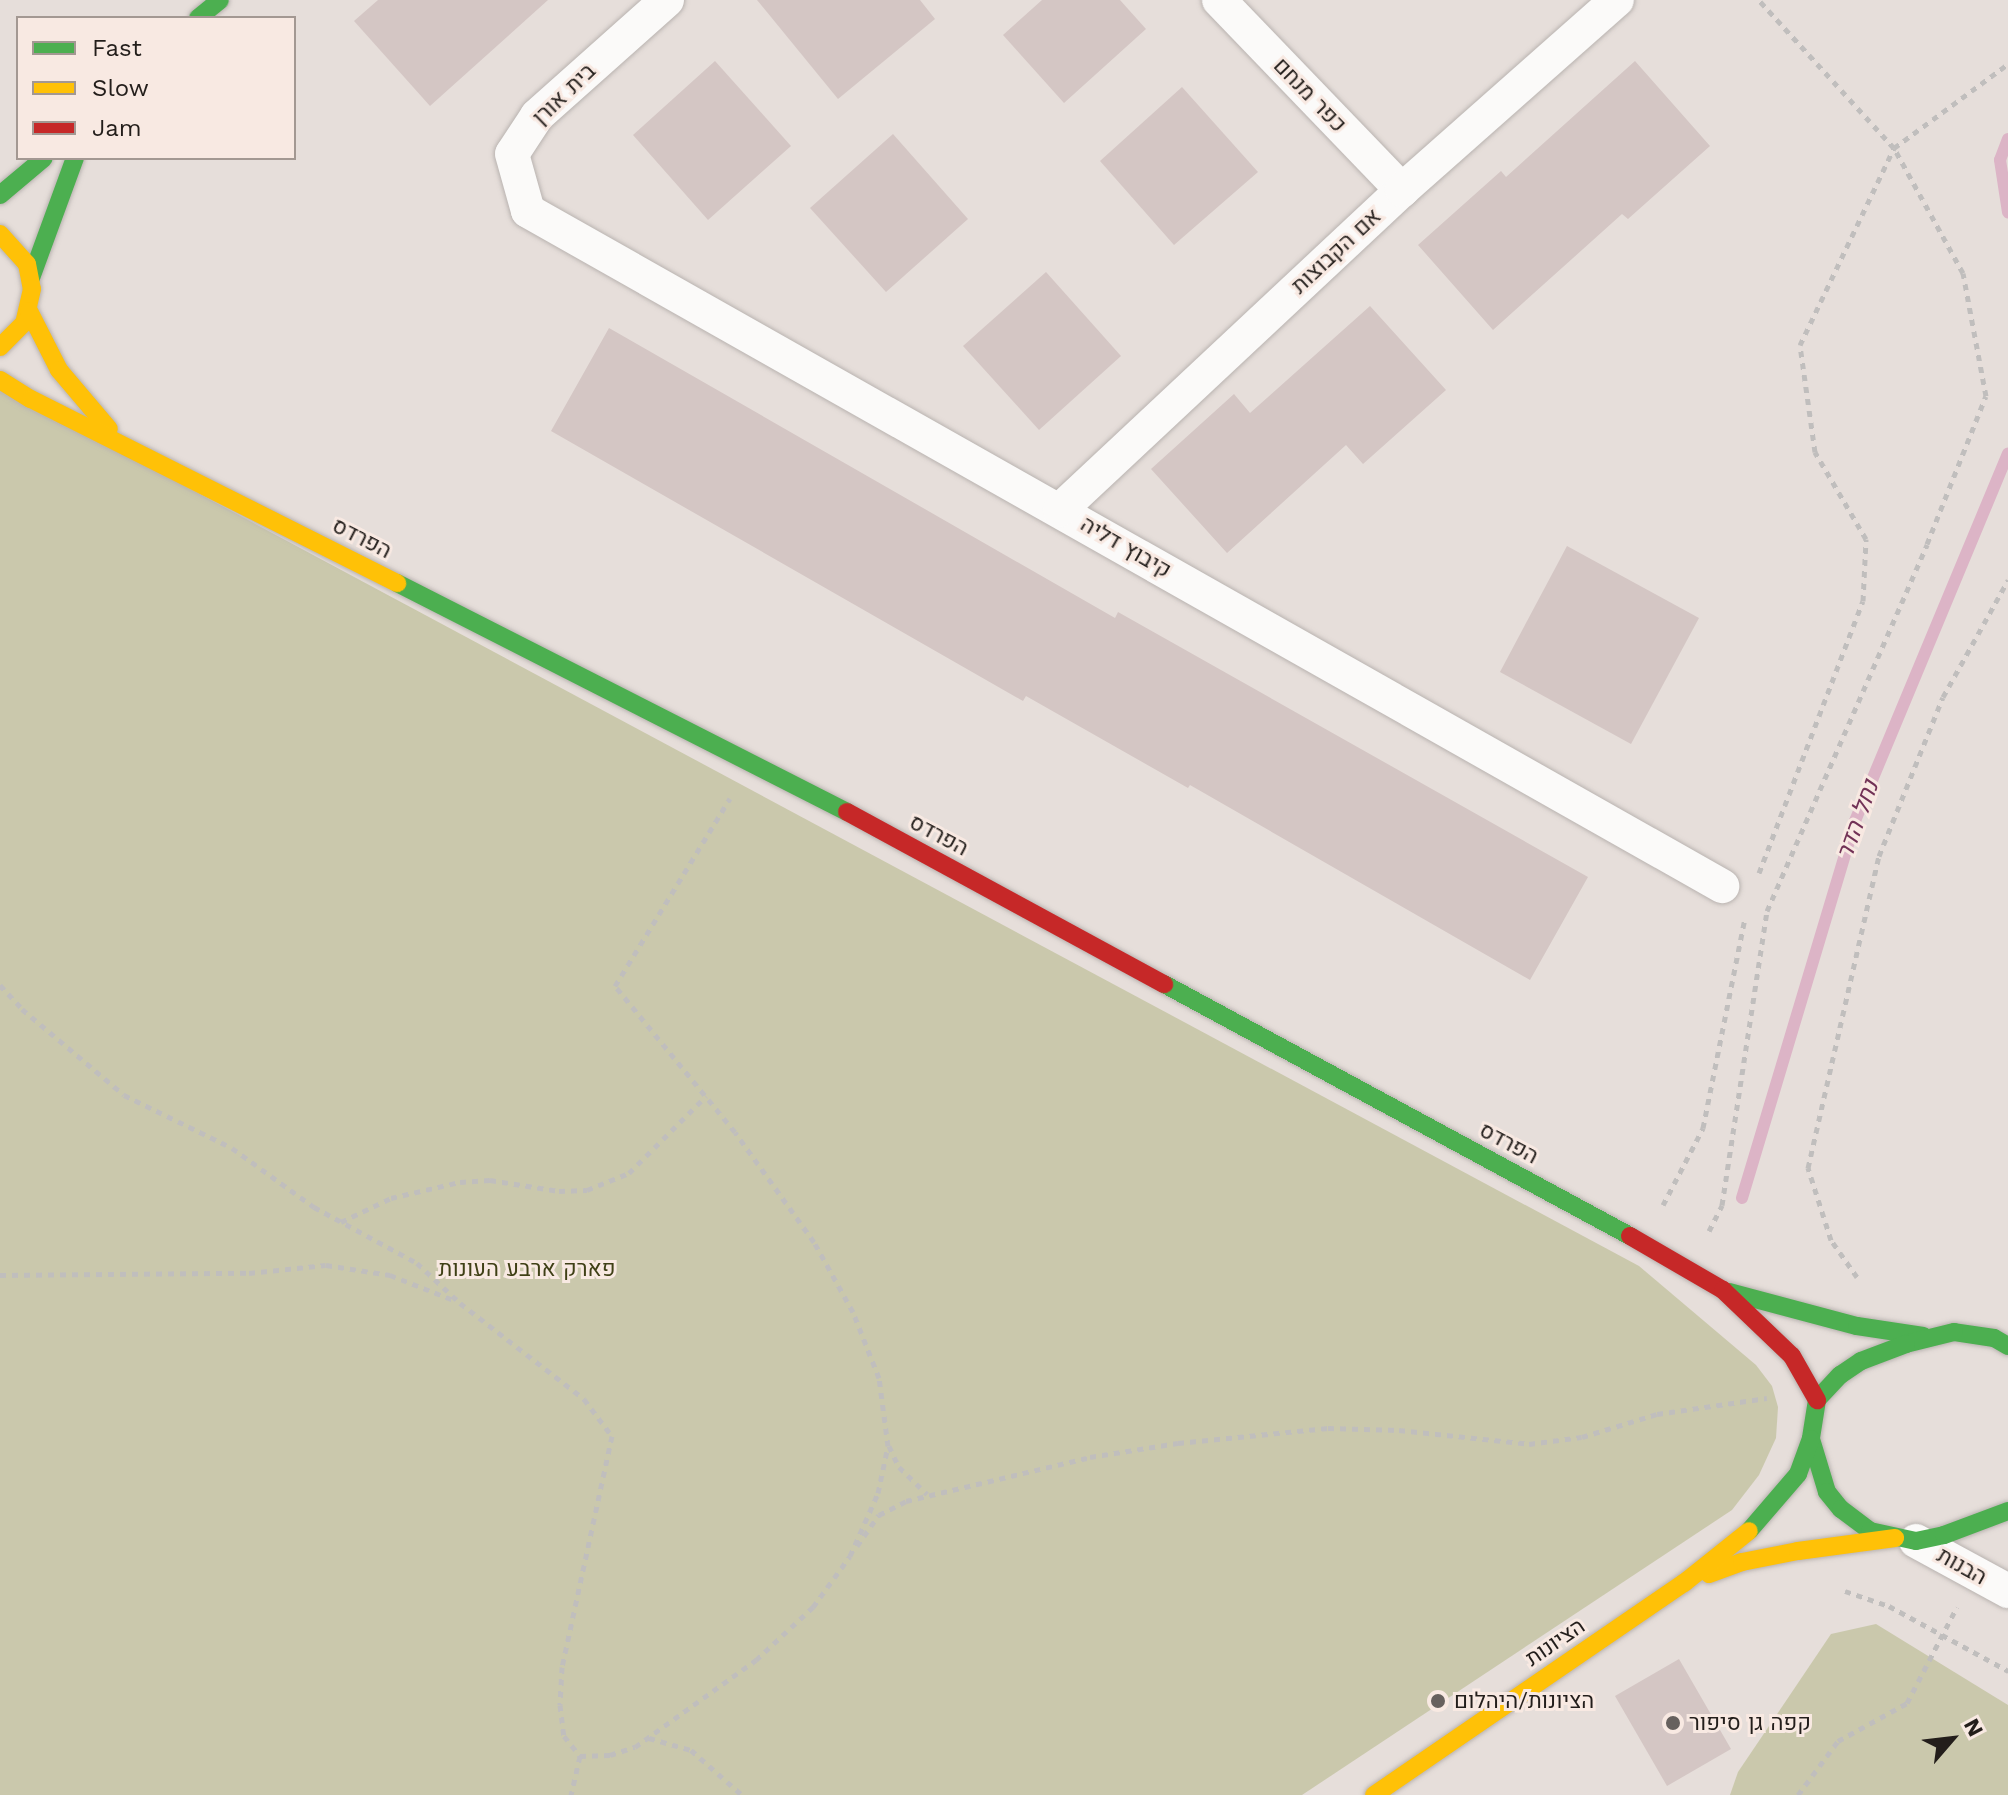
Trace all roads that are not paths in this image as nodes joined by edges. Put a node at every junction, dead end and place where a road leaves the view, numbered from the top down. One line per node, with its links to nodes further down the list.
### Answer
1 (220, 0): 5 (street)
2 (667, 0): 10 (street, בית אורן)
3 (1219, 0): 8 (street, כפר מנחם)
4 (1617, 0): 8 (street, אם הקבוצות)
5 (200, 16)
6 (42, 160): 9 (street)
7 (74, 160): 12 (street)
8 (1402, 190): 17 (street, אם הקבוצות)
9 (0, 195)
10 (528, 211): 17 (street, קיבוץ דליה)
11 (0, 234): 12 (street)
12 (31, 278): 13 (street)
13 (29, 311): 14 (street); 16 (street, הפרדס)
14 (0, 347)
15 (0, 380): 16 (street, הפרדס)
16 (121, 443): 19 (street, הפרדס)
17 (1060, 510): 18 (street, קיבוץ דליה)
18 (1738, 886)
19 (1723, 1290): 22 (street, הפרדס); 24 (street, הפרדס)
20 (1998, 1321): 21 (street)
21 (1954, 1332): 22 (street); 23 (street)
22 (1932, 1337): 24 (street)
23 (2008, 1346)
24 (1815, 1397): 25 (street)
25 (1811, 1439): 27 (street); 28 (street, הציונות)
26 (2008, 1511): 27 (street, הציונות)
27 (1906, 1539): 28 (street, הציונות); 29 (street, הבנות)
28 (1684, 1583): 30 (street, הציונות)
29 (2008, 1591)
30 (1374, 1795)

